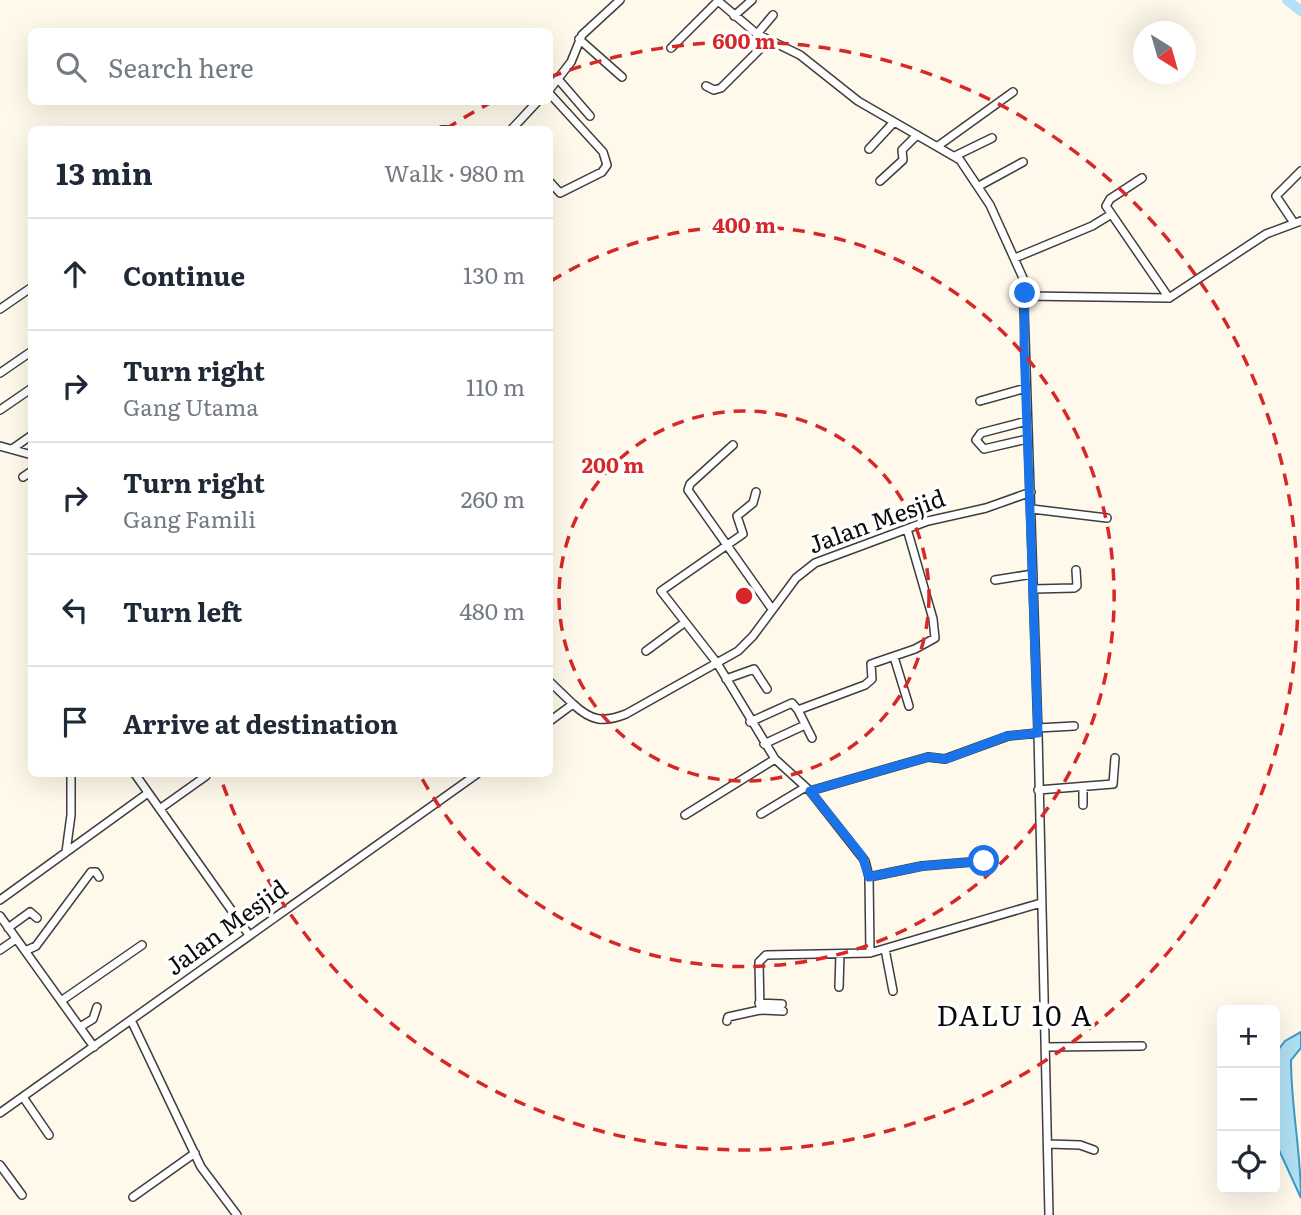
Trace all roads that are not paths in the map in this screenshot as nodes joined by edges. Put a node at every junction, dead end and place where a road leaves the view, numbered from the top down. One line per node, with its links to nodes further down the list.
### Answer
1 (620, 0): 7 (street)
2 (718, 0): 5 (street); 9 (street)
3 (752, 0): 5 (street)
4 (773, 15): 6 (street)
5 (734, 16): 6 (street)
6 (757, 34): 8 (street)
7 (579, 39): 10 (street); 11 (street)
8 (769, 40): 13 (street); 18 (street)
9 (671, 48)
10 (622, 77)
11 (558, 79): 12 (street); 17 (street)
12 (553, 85)
13 (706, 86)
14 (553, 92): 29 (street)
15 (1013, 92): 22 (street)
16 (531, 105): 19 (street)
17 (590, 116)
18 (894, 122): 20 (street); 23 (street)
19 (515, 126)
20 (916, 135): 22 (street); 28 (street)
21 (992, 138): 24 (street)
22 (938, 146): 24 (street)
23 (869, 149)
24 (956, 156): 30 (street)
25 (1023, 162): 30 (street)
26 (1301, 171): 32 (street)
27 (1142, 178): 31 (street)
28 (880, 181)
29 (553, 185)
30 (979, 186): 33 (street)
31 (1110, 215): 33 (street); 36 (street)
32 (1298, 222): 36 (street)
33 (1015, 258): 35 (street)
34 (28, 290): 37 (street)
35 (1025, 296): 36 (street); 40 (street)
36 (1169, 298)
37 (0, 309)
38 (28, 354): 39 (street)
39 (0, 373)
40 (1026, 388): 42 (street); 44 (street)
41 (28, 391): 43 (street)
42 (980, 401)
43 (0, 410)
44 (1027, 421): 46 (street); 46 (street)
45 (28, 438): 49 (street)
46 (1027, 439): 54 (street)
47 (733, 445): 58 (street)
48 (0, 446): 49 (street)
49 (12, 449): 50 (street)
50 (28, 454)
51 (28, 474): 52 (street)
52 (23, 477)
53 (756, 492): 58 (street)
54 (1031, 492): 55 (street); 57 (street, Jalan Mesjid)
55 (1032, 509): 56 (street); 60 (street)
56 (1107, 518)
57 (907, 529): 63 (street, Jalan Mesjid); 66 (street)
58 (727, 545): 63 (street); 64 (street)
59 (1076, 570): 62 (street)
60 (1033, 574): 61 (street); 62 (street)
61 (995, 580)
62 (1034, 589): 78 (street)
63 (772, 608): 67 (street, Jalan Mesjid)
64 (684, 623): 65 (street); 67 (street)
65 (646, 651)
66 (894, 657): 72 (street); 73 (street)
67 (717, 663): 68 (street); 71 (street, Jalan Mesjid)
68 (726, 679): 70 (street); 75 (street)
69 (553, 685): 71 (street, Jalan Mesjid)
70 (767, 689)
71 (573, 704): 74 (street)
72 (909, 706)
73 (798, 710): 75 (street); 76 (street)
74 (553, 719)
75 (750, 722): 80 (street)
76 (805, 725): 79 (street); 80 (street)
77 (1074, 726): 78 (street)
78 (1038, 730): 88 (street); 89 (street)
79 (812, 738)
80 (764, 744): 82 (street)
81 (1115, 758): 87 (street)
82 (775, 759): 88 (street); 94 (street)
83 (71, 777): 95 (street)
84 (137, 777): 90 (street)
85 (205, 777): 92 (street)
86 (473, 777): 104 (street, Jalan Mesjid)
87 (1083, 787): 89 (street); 91 (street)
88 (807, 790): 93 (street); 98 (street)
89 (1038, 790): 100 (street)
90 (148, 793): 92 (street); 95 (street)
91 (1083, 805)
92 (161, 808): 104 (street)
93 (761, 814)
94 (685, 815)
95 (66, 853): 99 (street)
96 (984, 861): 98 (street)
97 (99, 877): 109 (street)
98 (869, 877): 110 (street)
99 (0, 900)
100 (1041, 903): 107 (street); 123 (street)
101 (0, 916): 103 (street)
102 (37, 918): 103 (street)
103 (8, 928): 105 (street)
104 (249, 935): 118 (street, Jalan Mesjid)
105 (16, 939): 108 (street); 109 (street)
106 (142, 945): 114 (street)
107 (885, 949): 110 (street); 113 (street)
108 (0, 950)
109 (25, 951): 114 (street)
110 (870, 953): 111 (street)
111 (840, 954): 112 (street); 116 (street)
112 (839, 987)
113 (893, 991)
114 (61, 1001): 120 (street)
115 (97, 1007): 120 (street)
116 (760, 1007): 117 (street); 119 (street)
117 (782, 1008)
118 (131, 1020): 122 (street, Jalan Mesjid); 129 (street)
119 (727, 1021)
120 (80, 1027): 122 (street)
121 (1142, 1046): 123 (street)
122 (94, 1047): 124 (street, Jalan Mesjid)
123 (1046, 1047): 127 (street)
124 (23, 1097): 125 (street, Jalan Mesjid); 126 (street)
125 (0, 1113)
126 (49, 1135)
127 (1048, 1144): 128 (street); 134 (street)
128 (1094, 1150)
129 (195, 1153): 132 (street); 133 (street)
130 (0, 1164): 131 (street)
131 (22, 1195)
132 (133, 1197)
133 (237, 1215)
134 (1049, 1215)

